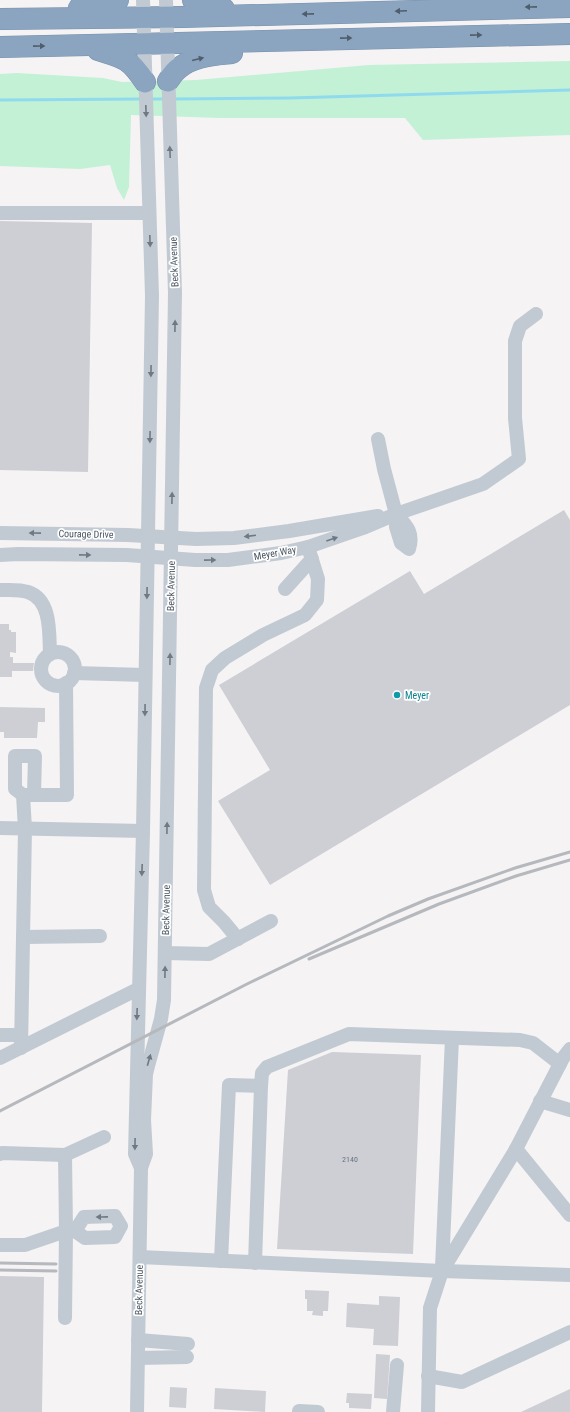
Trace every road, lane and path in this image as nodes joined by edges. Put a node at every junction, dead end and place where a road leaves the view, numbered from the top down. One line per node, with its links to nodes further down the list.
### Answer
1 (118, 0): 7 (highway)
2 (193, 0): 6 (highway)
3 (570, 7): 6 (highway, one-way to 6)
4 (166, 8): 5 (highway); 6 (highway); 12 (street, Beck Avenue)
5 (143, 9): 8 (highway); 11 (street, Beck Avenue)
6 (246, 15)
7 (0, 16)
8 (0, 19)
9 (570, 34): 10 (highway, one-way to 9)
10 (322, 39): 12 (highway); 15 (highway, one-way to 10)
11 (144, 44): 12 (highway); 13 (highway); 16 (street, Beck Avenue)
12 (167, 44): 15 (street, Beck Avenue)
13 (86, 46): 14 (highway, one-way to 13); 16 (highway)
14 (0, 47)
15 (168, 81): 24 (street, Beck Avenue, one-way to 15)
16 (145, 82): 18 (street, Beck Avenue, one-way to 18)
17 (0, 213): 18 (street)
18 (149, 213): 23 (street, Beck Avenue, one-way to 23)
19 (536, 314): 21 (street, Meyer Way)
20 (378, 439): 21 (street)
21 (396, 514): 24 (street, Meyer Way, one-way to 24); 25 (street, Meyer Way, one-way to 21)
22 (0, 532): 23 (street, Courage Drive, one-way to 22)
23 (148, 536): 24 (street, Courage Drive); 27 (street, Beck Avenue)
24 (172, 537): 28 (street, Beck Avenue)
25 (310, 553): 28 (street, Meyer Way, one-way to 25); 29 (street); 29 (street)
26 (0, 555): 27 (street, Courage Drive, one-way to 27)
27 (147, 557): 28 (street, Meyer Way); 32 (street, Beck Avenue, one-way to 32)
28 (171, 559): 41 (street, Beck Avenue, one-way to 28)
29 (318, 579): 40 (street)
30 (0, 590): 31 (street)
31 (50, 654): 33 (street); 33 (street)
32 (145, 675): 33 (street); 36 (street, Beck Avenue, one-way to 36)
33 (70, 678): 35 (street)
34 (0, 828): 35 (street)
35 (25, 829): 36 (street); 39 (street)
36 (143, 831): 42 (street, Beck Avenue, one-way to 42)
37 (271, 921): 40 (street)
38 (100, 936): 39 (street)
39 (23, 937): 45 (street)
40 (238, 939): 41 (street)
41 (165, 953): 56 (street, Beck Avenue, one-way to 41)
42 (138, 989): 45 (street); 56 (street, Beck Avenue, one-way to 56)
43 (0, 1035): 45 (street)
44 (452, 1038): 48 (street); 49 (street); 65 (street)
45 (21, 1041): 47 (street)
46 (570, 1049): 48 (street)
47 (0, 1058)
48 (560, 1064): 50 (street)
49 (261, 1086): 63 (street); 64 (street)
50 (540, 1101): 51 (street); 53 (street)
51 (570, 1110)
52 (104, 1137): 55 (street)
53 (516, 1149): 57 (street); 65 (street)
54 (0, 1154): 55 (street)
55 (65, 1155): 60 (street)
56 (140, 1168): 59 (street, Beck Avenue)
57 (570, 1215)
58 (121, 1226): 59 (street); 60 (street); 60 (street, one-way to 60)
59 (140, 1226): 62 (street, Beck Avenue)
60 (71, 1231): 61 (street); 67 (street)
61 (0, 1245)
62 (140, 1258): 63 (street); 69 (street, Beck Avenue)
63 (221, 1261): 64 (street)
64 (254, 1263): 65 (street)
65 (442, 1271): 66 (street); 74 (street)
66 (570, 1275)
67 (65, 1318)
68 (570, 1332): 74 (street)
69 (138, 1340): 70 (street); 72 (street, Beck Avenue)
70 (170, 1350): 71 (street); 72 (street)
71 (188, 1350)
72 (138, 1358): 76 (street, Beck Avenue)
73 (397, 1365): 78 (street)
74 (428, 1376): 79 (street)
75 (299, 1411): 77 (street)
76 (137, 1412)
77 (318, 1412)
78 (393, 1412)
79 (428, 1412)

